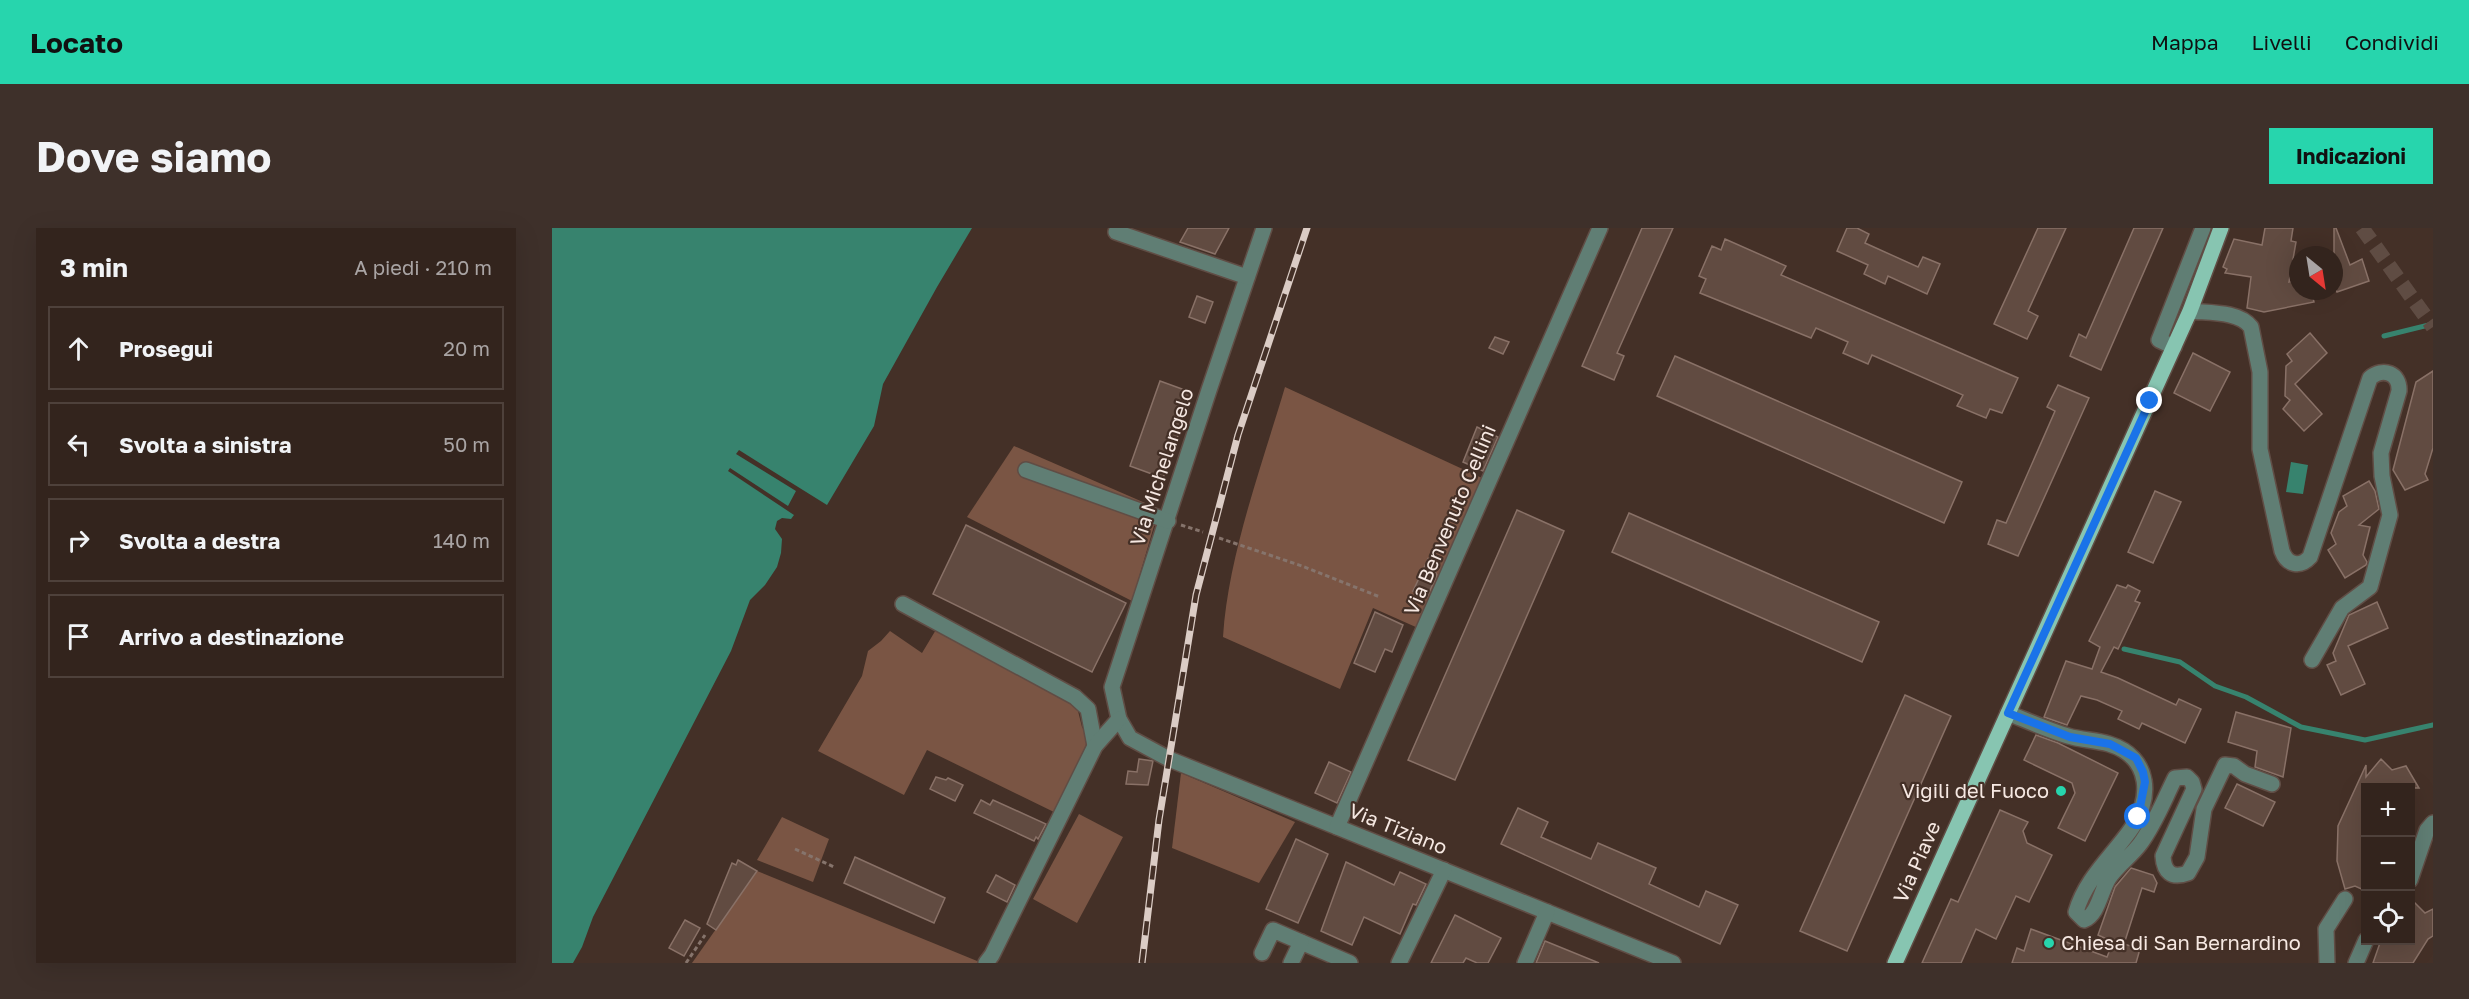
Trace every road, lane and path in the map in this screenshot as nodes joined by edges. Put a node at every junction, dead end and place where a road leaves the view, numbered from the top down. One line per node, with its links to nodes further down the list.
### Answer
1 (1264, 228): 6 (street, Via Michelangelo)
2 (1600, 228): 21 (street, Via Benvenuto Cellini)
3 (2203, 228): 8 (street)
4 (2221, 228): 7 (main road, Via Piave)
5 (1116, 232): 6 (street)
6 (1247, 278): 10 (street, Via Michelangelo)
7 (2190, 311): 8 (main road, Via Piave); 15 (street)
8 (2174, 347): 16 (main road, Via Piave)
9 (1026, 470): 10 (street)
10 (1167, 521): 11 (path); 17 (street, Via Michelangelo)
11 (1203, 532)
12 (1219, 538): 13 (path)
13 (1380, 597)
14 (903, 604): 18 (street)
15 (2312, 660)
16 (2008, 713): 19 (street); 39 (main road, Via Piave)
17 (1119, 719): 18 (street); 21 (street, Via Tiziano)
18 (1095, 746): 32 (street)
19 (2272, 784)
20 (2433, 823): 23 (street)
21 (1337, 827): 25 (street, Via Tiziano)
22 (795, 849): 24 (path)
23 (2415, 865)
24 (834, 867)
25 (1444, 870): 27 (street, Via Tiziano); 36 (street)
26 (2345, 899): 40 (street)
27 (1547, 912): 37 (street); 38 (street, Via Tiziano)
28 (705, 935): 33 (path)
29 (1301, 942): 31 (street); 34 (street); 35 (street)
30 (2364, 945): 41 (street)
31 (1262, 953)
32 (989, 959)
33 (686, 963)
34 (1291, 963)
35 (1350, 963)
36 (1399, 963)
37 (1525, 963)
38 (1673, 963)
39 (1895, 963)
40 (2326, 963)
41 (2356, 963)

